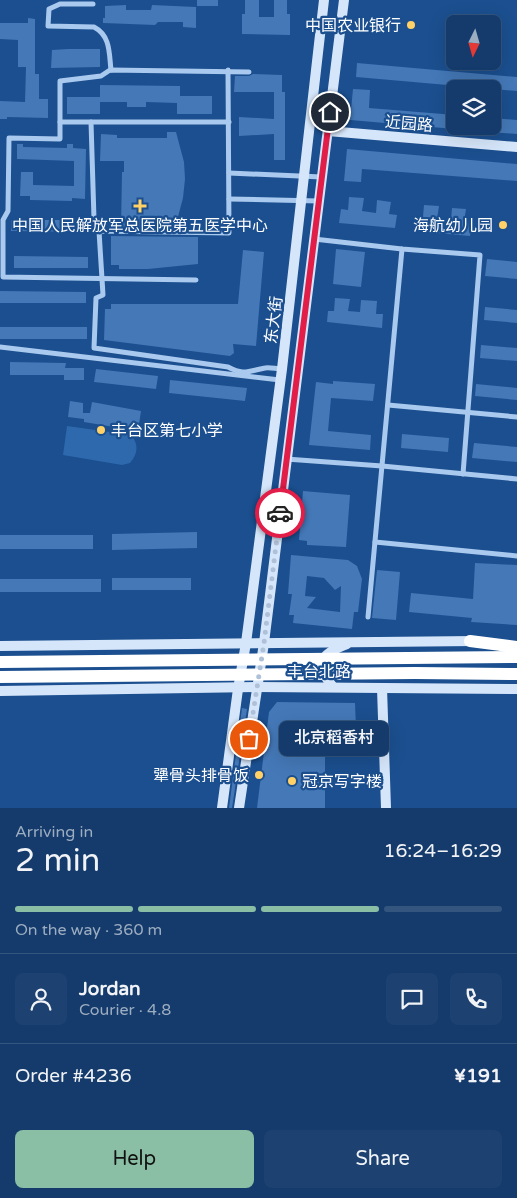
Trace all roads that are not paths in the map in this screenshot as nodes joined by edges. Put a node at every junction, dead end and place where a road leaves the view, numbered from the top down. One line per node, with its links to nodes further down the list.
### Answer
1 (324, 0): 13 (main road, 东大街)
2 (344, 0): 10 (main road, 东大街)
3 (92, 4): 4 (street)
4 (110, 70): 5 (street); 7 (street)
5 (228, 70): 6 (street); 9 (street)
6 (249, 72)
7 (60, 122): 8 (street); 21 (street)
8 (91, 122): 9 (street); 18 (street)
9 (229, 122): 12 (street)
10 (328, 131): 11 (main road, 近园路); 14 (main road, 东大街)
11 (517, 147)
12 (229, 173): 13 (street); 15 (street)
13 (305, 176): 14 (street); 16 (main road, 东大街)
14 (322, 177): 17 (main road, 东大街)
15 (229, 199): 16 (street); 18 (street)
16 (302, 200): 17 (street); 24 (main road, 东大街)
17 (319, 201): 19 (main road, 东大街)
18 (99, 231): 21 (street)
19 (314, 239): 20 (street); 29 (main road, 东大街)
20 (402, 249): 26 (street); 27 (street)
21 (102, 278): 22 (street); 24 (street)
22 (196, 280)
23 (0, 347): 25 (street)
24 (282, 369): 25 (main road, 东大街)
25 (280, 380): 39 (main road, 东大街)
26 (388, 405): 27 (street); 30 (street)
27 (469, 412): 28 (street); 31 (street)
28 (517, 417)
29 (286, 459): 30 (street); 40 (main road, 东大街)
30 (382, 466): 31 (street); 33 (street)
31 (464, 474): 32 (street)
32 (517, 480)
33 (375, 542): 34 (street); 35 (street)
34 (517, 556)
35 (368, 617)
36 (517, 640): 37 (main road, 丰台北路)
37 (470, 641): 38 (main road, 丰台北路); 42 (highway)
38 (352, 642): 40 (main road, 丰台北路); 48 (main road)
39 (246, 643): 40 (main road, 丰台北路); 41 (main road, 丰台北路); 50 (main road, 东大街)
40 (264, 643): 47 (main road, 东大街)
41 (0, 646)
42 (517, 647)
43 (517, 657): 44 (highway, 丰台北路)
44 (0, 662)
45 (517, 674): 46 (highway, 丰台北路)
46 (0, 677)
47 (257, 688): 48 (main road, 丰台北路); 50 (main road, 丰台北路); 54 (main road, 东大街)
48 (333, 688): 49 (main road, 丰台北路)
49 (382, 688): 51 (main road, 丰台北路); 55 (main road)
50 (238, 689): 52 (main road, 丰台北路); 53 (main road, 东大街)
51 (517, 689)
52 (0, 692)
53 (222, 808)
54 (239, 808)
55 (386, 808)

